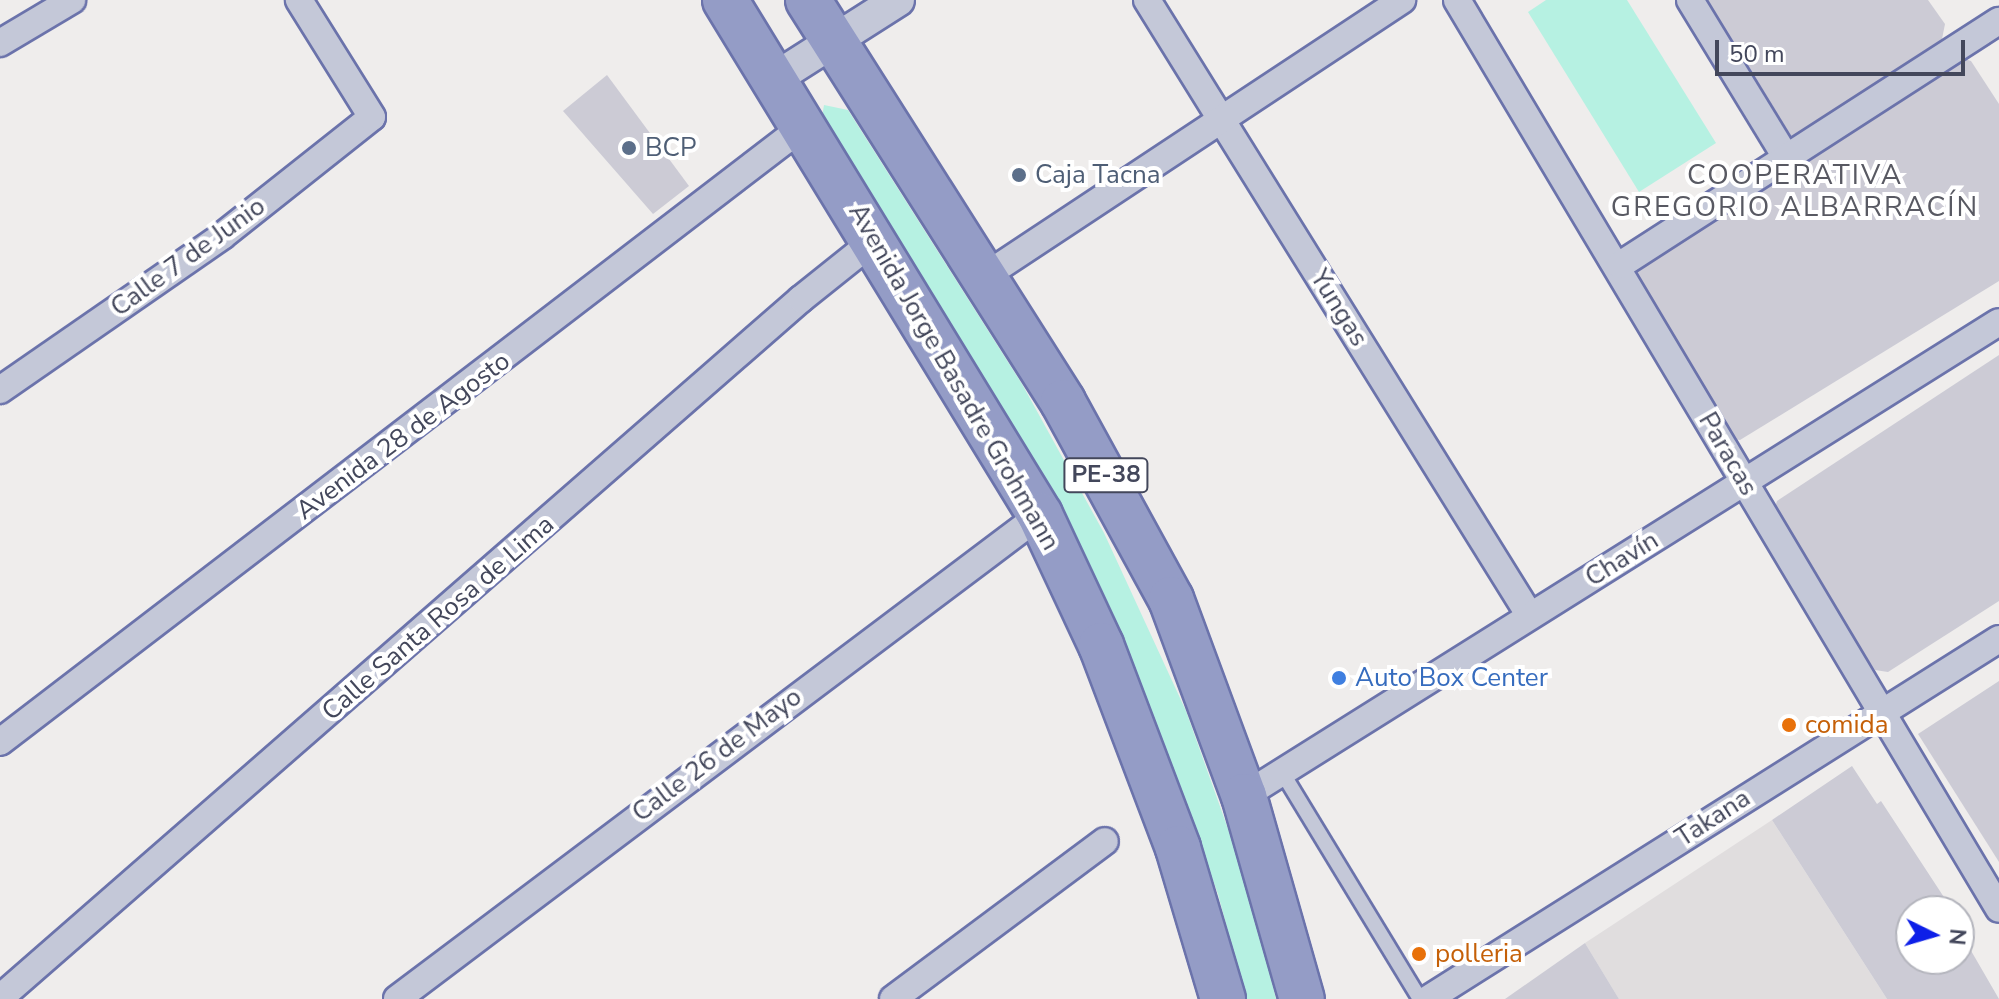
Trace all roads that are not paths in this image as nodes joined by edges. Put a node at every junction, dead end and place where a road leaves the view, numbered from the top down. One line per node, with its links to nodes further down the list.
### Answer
1 (72, 0): 12 (street)
2 (299, 0): 21 (street, Calle 7 de Junio)
3 (808, 0): 11 (highway, PE-38)
4 (898, 0): 11 (street)
5 (1147, 0): 14 (street, Yungas)
6 (1402, 0): 14 (street)
7 (1457, 0): 18 (street, Paracas)
8 (1690, 0): 16 (street)
9 (738, 5): 13 (highway, Avenida Jorge Basadre Grohmann / PE-38)
10 (1995, 17): 16 (street)
11 (834, 41): 13 (street); 19 (highway, PE-38)
12 (0, 43)
13 (774, 79): 15 (highway, Avenida Jorge Basadre Grohmann / PE-38)
14 (1220, 117): 19 (street); 24 (street, Yungas)
15 (804, 126): 17 (highway, Avenida Jorge Basadre Grohmann / PE-38); 27 (street, Avenida 28 de Agosto)
16 (1786, 157): 18 (street)
17 (876, 239): 23 (highway, Avenida Jorge Basadre Grohmann / PE-38); 32 (street, Calle Santa Rosa de Lima)
18 (1620, 265): 22 (street, Paracas)
19 (982, 278): 29 (highway, PE-38)
20 (1999, 322): 22 (street, Chavín)
21 (0, 390)
22 (1744, 482): 24 (street, Chavín); 26 (street, Paracas)
23 (1040, 515): 33 (street, Calle 26 de Mayo); 35 (highway, Avenida Jorge Basadre Grohmann / PE-38)
24 (1530, 616): 28 (street, Chavín)
25 (1999, 639): 26 (street, Takana)
26 (1877, 713): 31 (street, Paracas); 38 (street, Takana)
27 (0, 742)
28 (1282, 772): 29 (street, Chavín); 37 (lane)
29 (1244, 796): 36 (highway, PE-38)
30 (1105, 841): 34 (street)
31 (1999, 909)
32 (0, 998)
33 (397, 999)
34 (893, 999)
35 (1223, 999)
36 (1302, 999)
37 (1420, 999)
38 (1428, 999)

